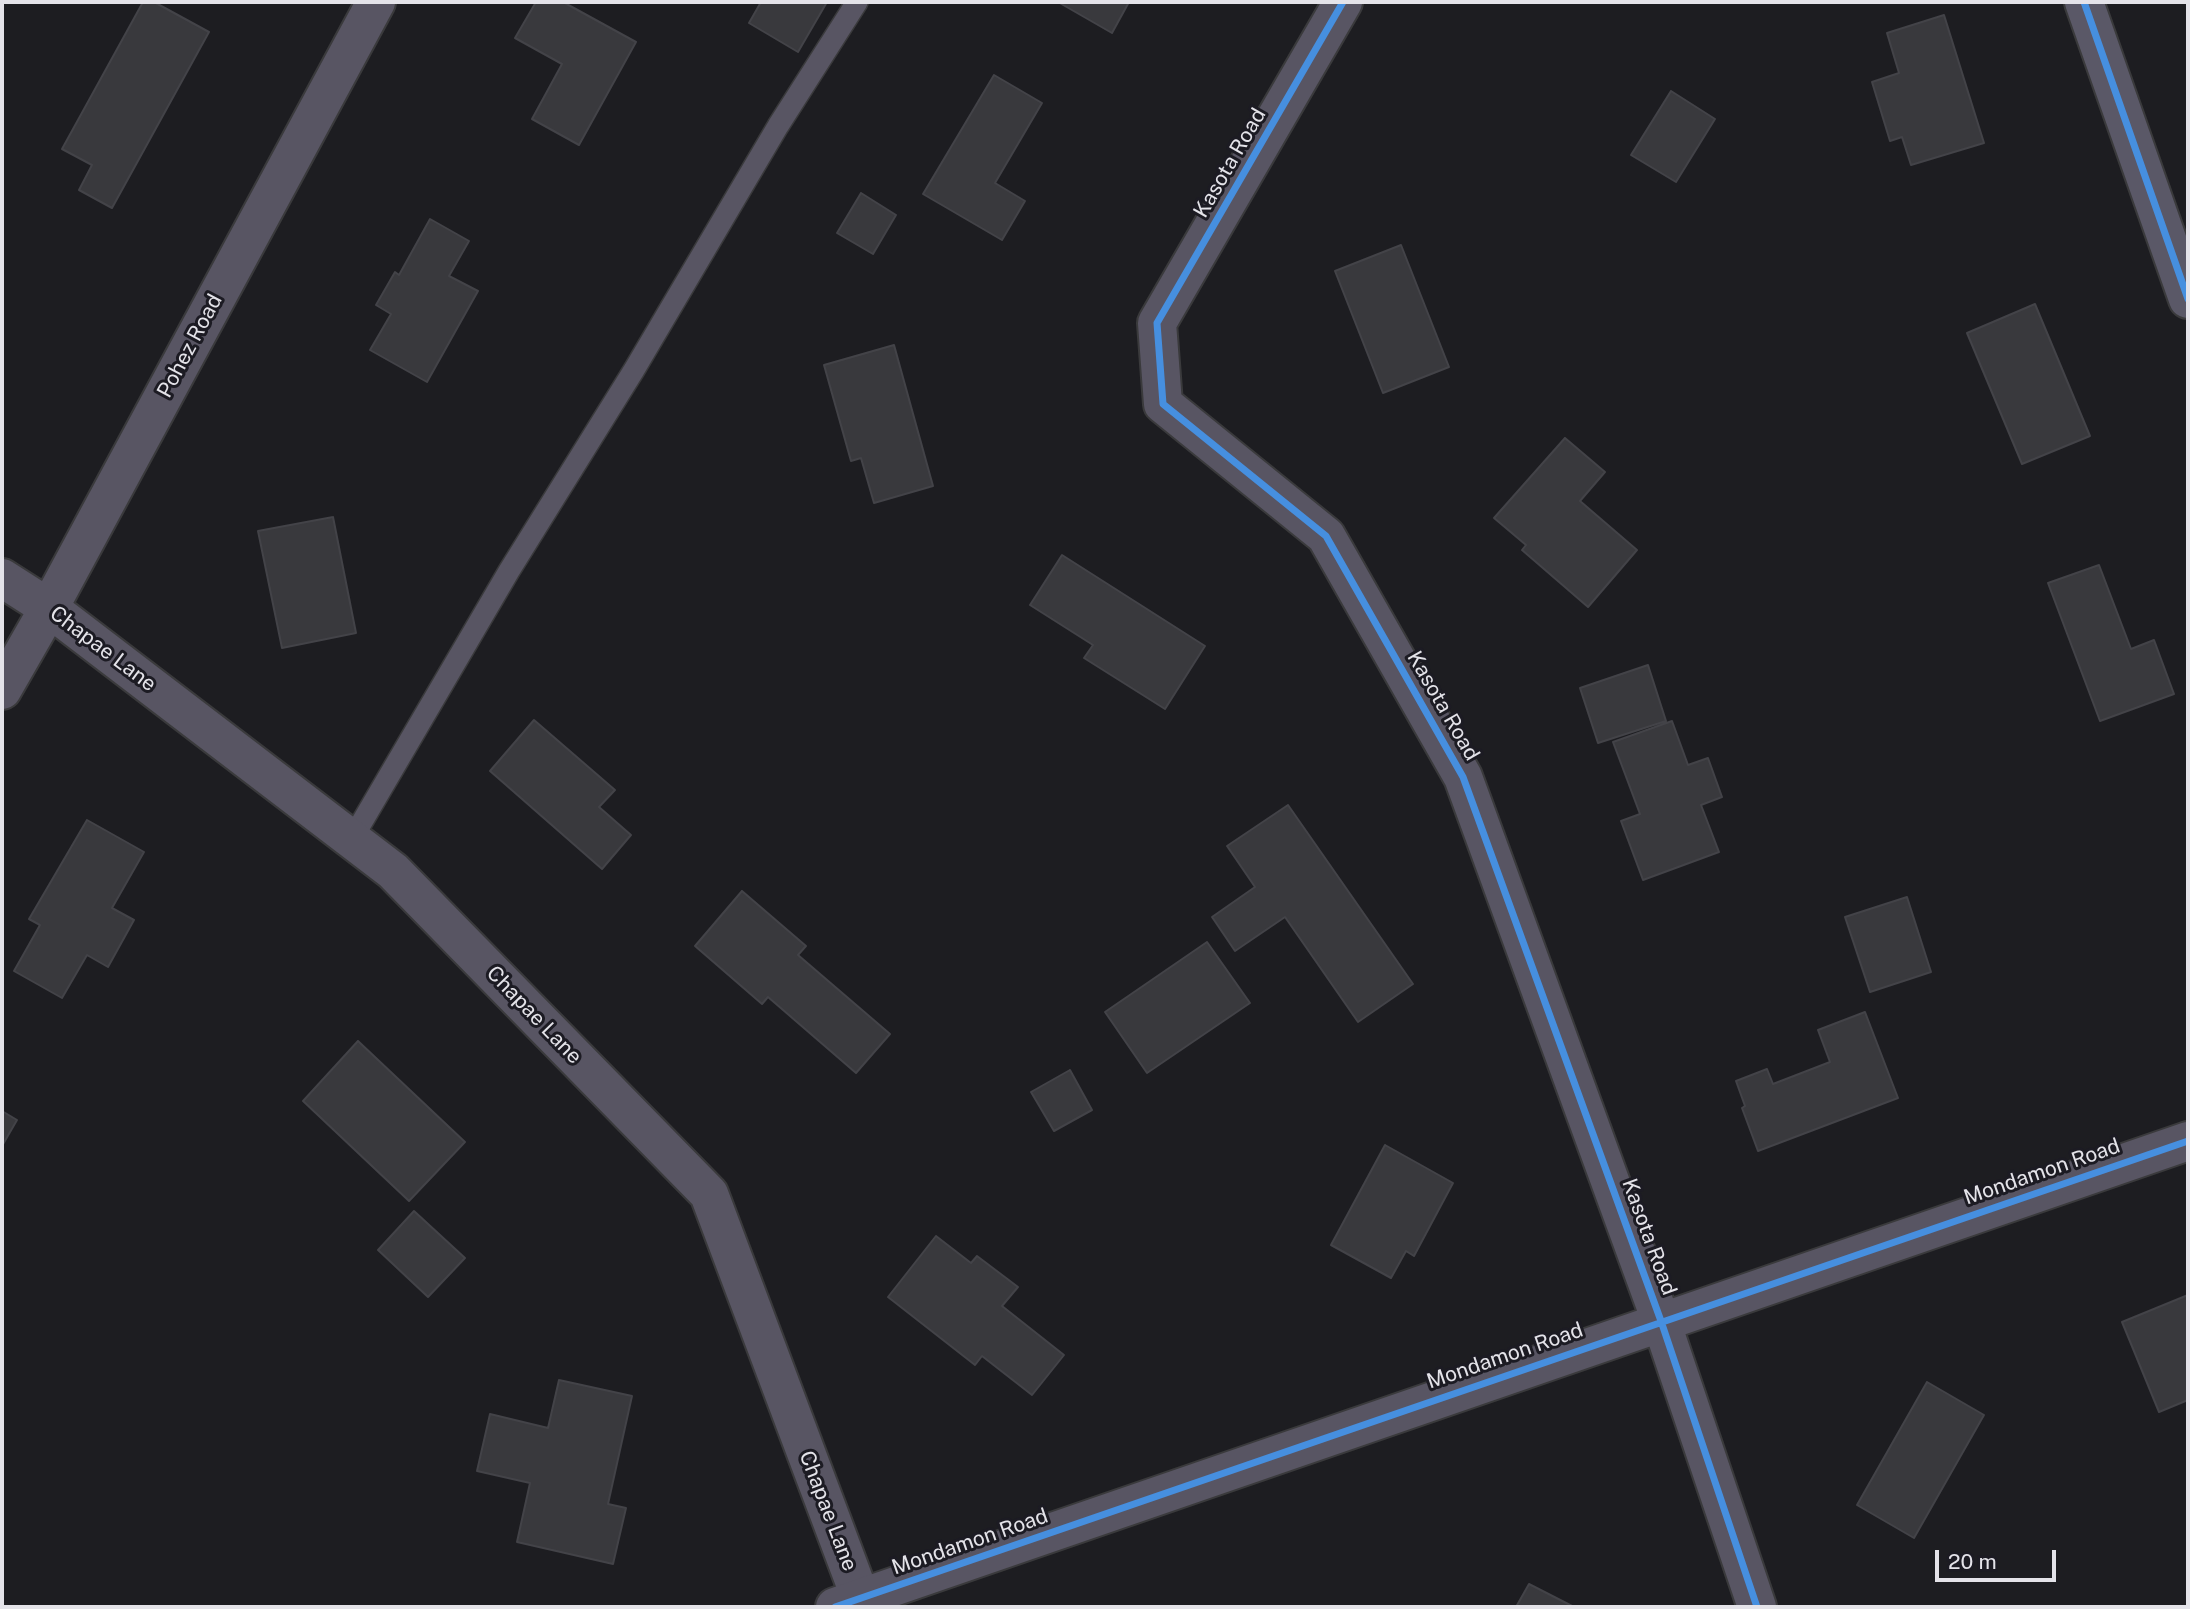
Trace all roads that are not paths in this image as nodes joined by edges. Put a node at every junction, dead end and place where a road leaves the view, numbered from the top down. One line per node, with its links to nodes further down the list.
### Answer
1 (376, 2): 7 (street, Pohez Road)
2 (857, 2): 9 (lane)
3 (1343, 2): 11 (street, Kasota Road)
4 (2084, 2): 5 (main road)
5 (2188, 299)
6 (2, 578): 7 (street, Chapae Lane)
7 (49, 608): 8 (street, Pohez Road); 9 (street, Chapae Lane)
8 (2, 690)
9 (352, 839): 12 (street, Chapae Lane)
10 (2188, 1141): 11 (street, Mondamon Road)
11 (1661, 1321): 12 (street, Mondamon Road); 13 (street, Kasota Road)
12 (853, 1604)
13 (1757, 1607)

